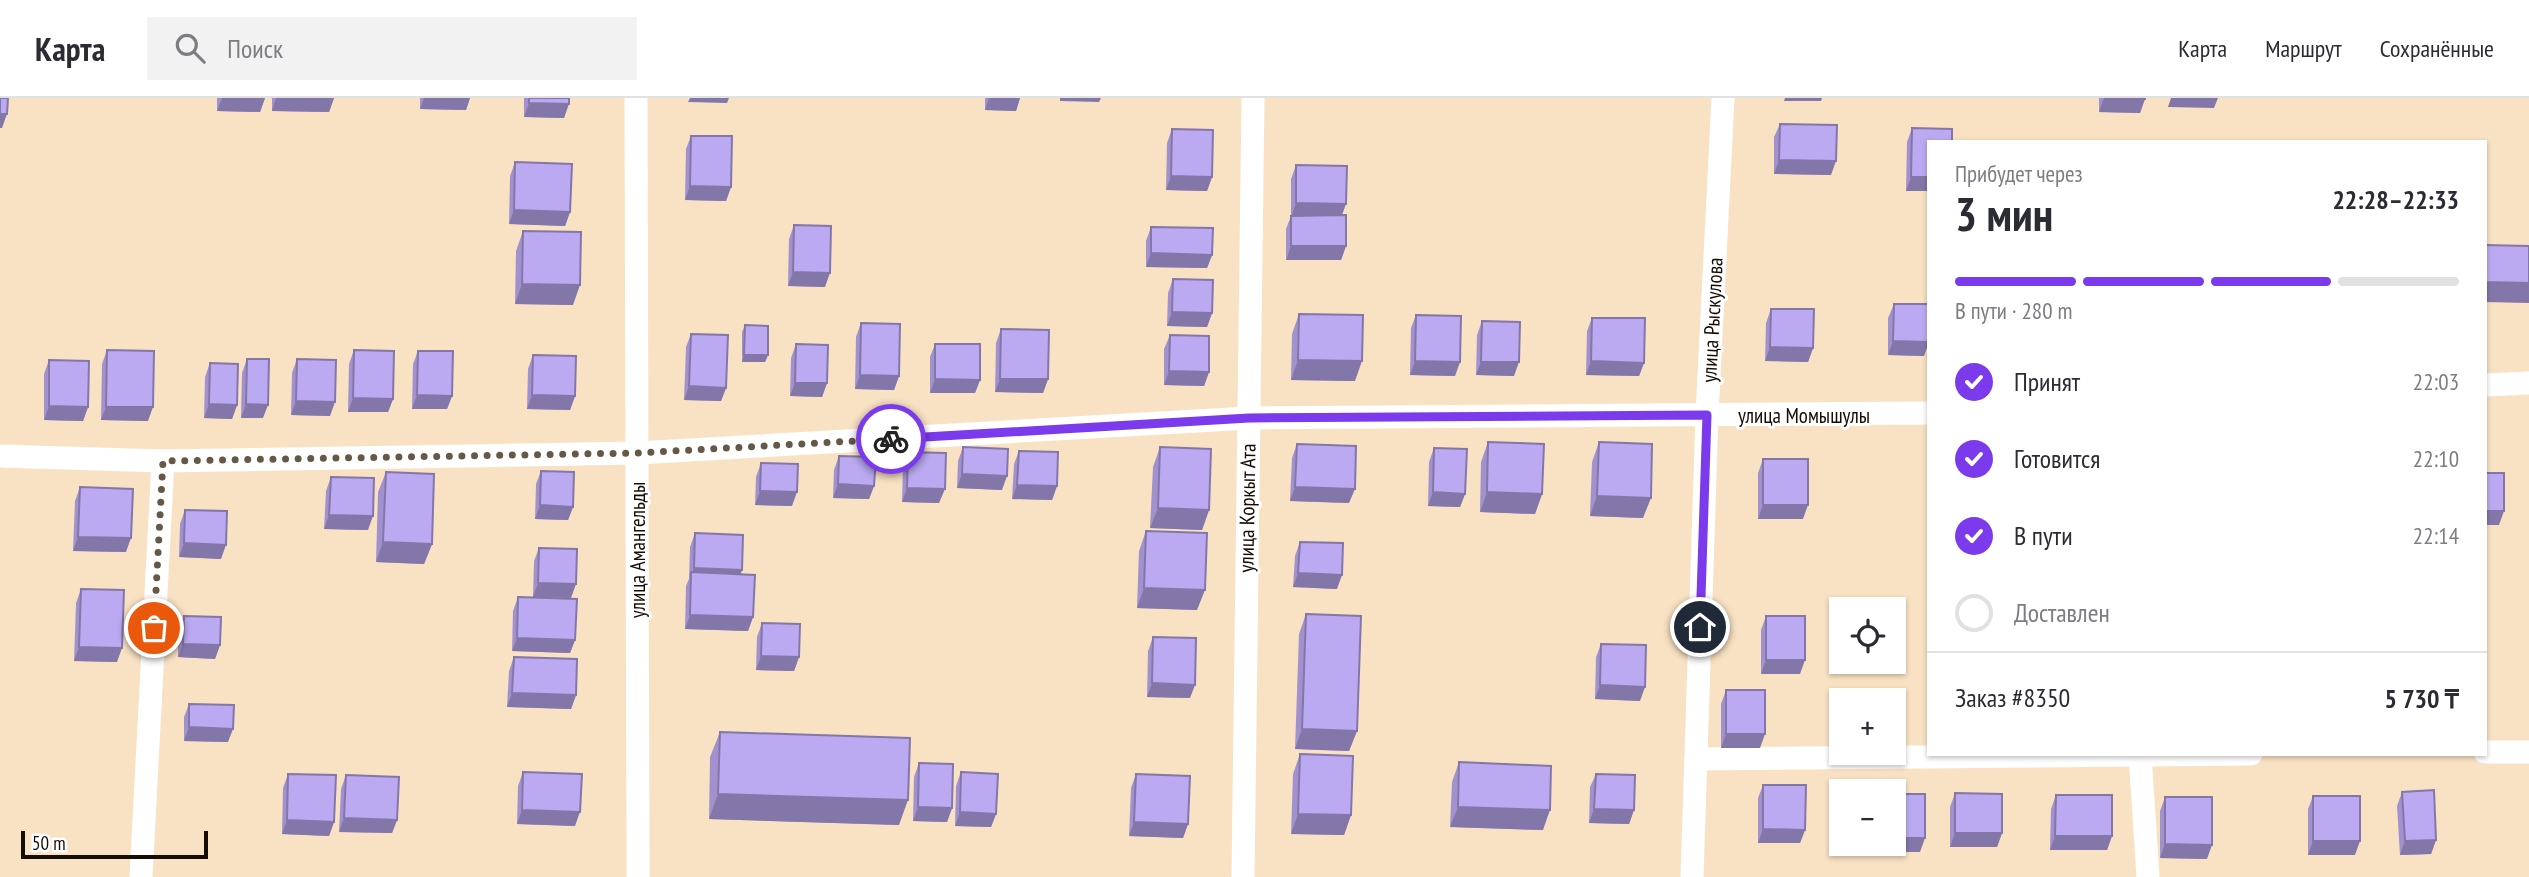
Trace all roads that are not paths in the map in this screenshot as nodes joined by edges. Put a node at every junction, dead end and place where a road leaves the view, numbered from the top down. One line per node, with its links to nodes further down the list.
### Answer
1 (636, 98): 9 (street, улица Амангельды)
2 (1253, 98): 8 (street, улица Коркыт Ата)
3 (1723, 98): 7 (street, улица Рыскулова)
4 (2529, 383): 5 (street)
5 (2487, 385)
6 (1927, 413): 7 (street, улица Момышулы)
7 (1707, 415): 8 (street, улица Момышулы); 16 (street, улица Рыскулова)
8 (1249, 418): 9 (street, улица Момышулы); 19 (street, улица Коркыт Ата)
9 (637, 453): 11 (street, улица Момышулы); 18 (street, улица Амангельды)
10 (0, 456): 11 (street, улица Момышулы)
11 (163, 461): 17 (street)
12 (2487, 752): 13 (street)
13 (2529, 752)
14 (2029, 756): 16 (street)
15 (2140, 756): 21 (street)
16 (1696, 759): 20 (street, улица Рыскулова)
17 (141, 877)
18 (638, 877)
19 (1243, 877)
20 (1692, 877)
21 (2148, 877)

